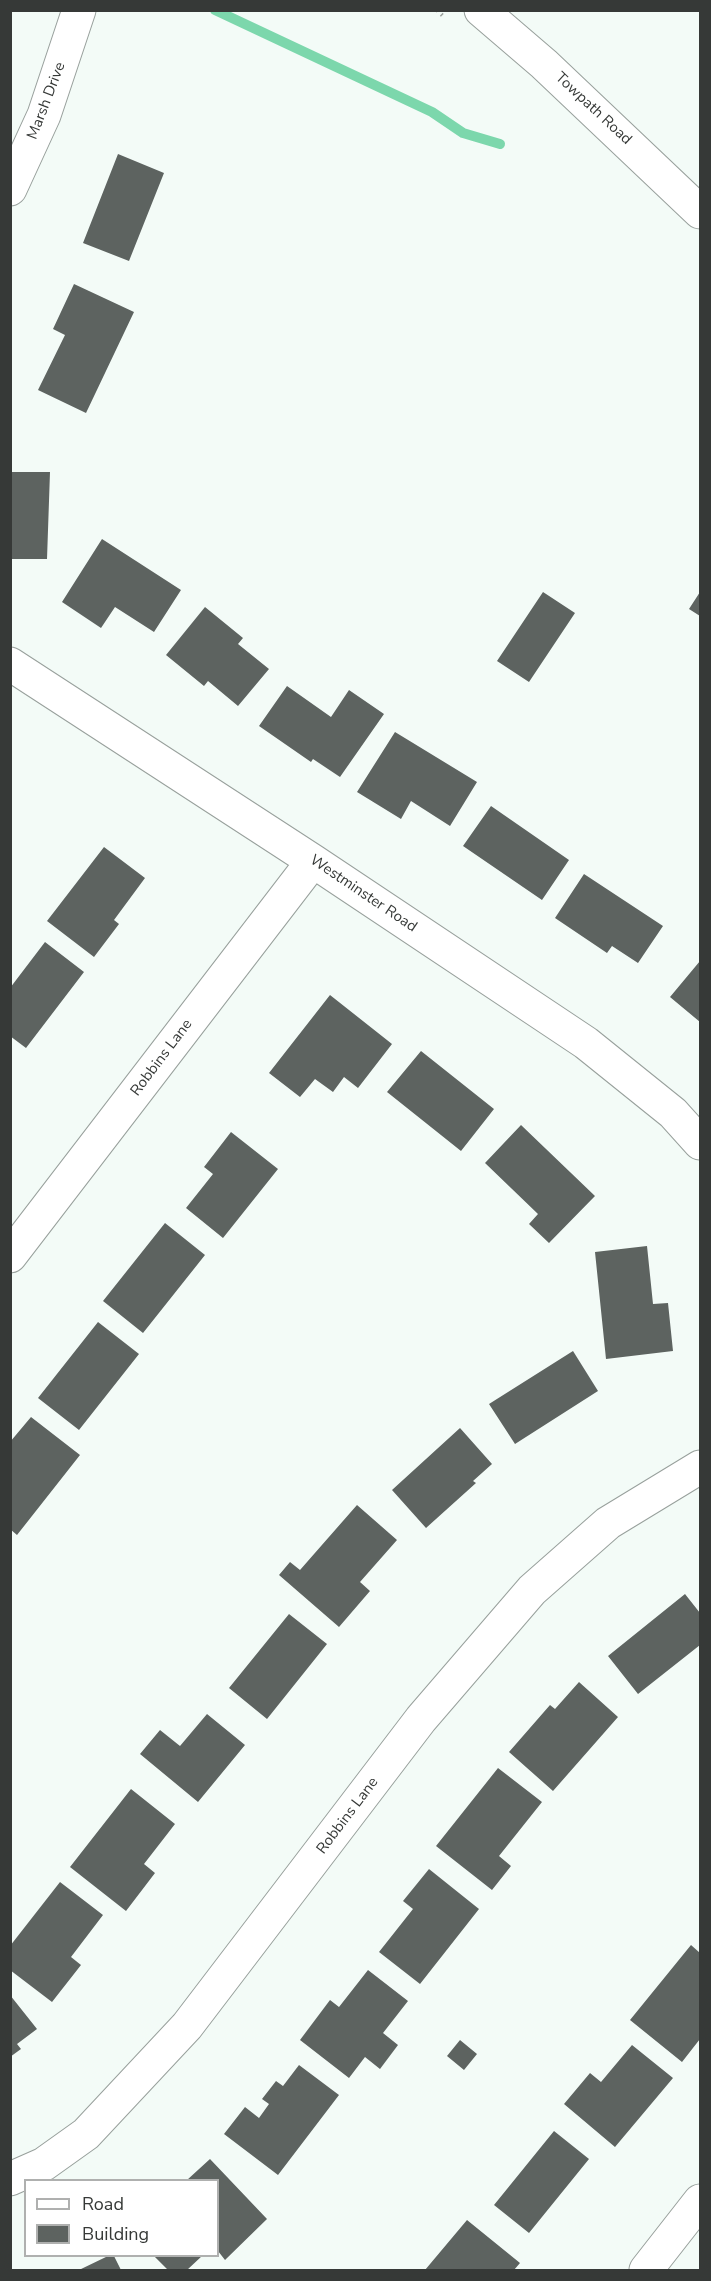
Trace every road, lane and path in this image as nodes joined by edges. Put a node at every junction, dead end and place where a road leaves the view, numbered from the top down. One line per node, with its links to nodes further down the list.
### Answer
1 (80, 10): 3 (street, Marsh Drive)
2 (480, 10): 4 (street, Towpath Road)
3 (10, 189)
4 (700, 212)
5 (10, 664): 6 (street, Westminster Road)
6 (313, 861): 7 (street, Westminster Road); 8 (street, Robbins Lane)
7 (700, 1143)
8 (10, 1256)
9 (700, 1467): 10 (street, Robbins Lane)
10 (10, 2179)
11 (700, 2201): 12 (street)
12 (646, 2271)

